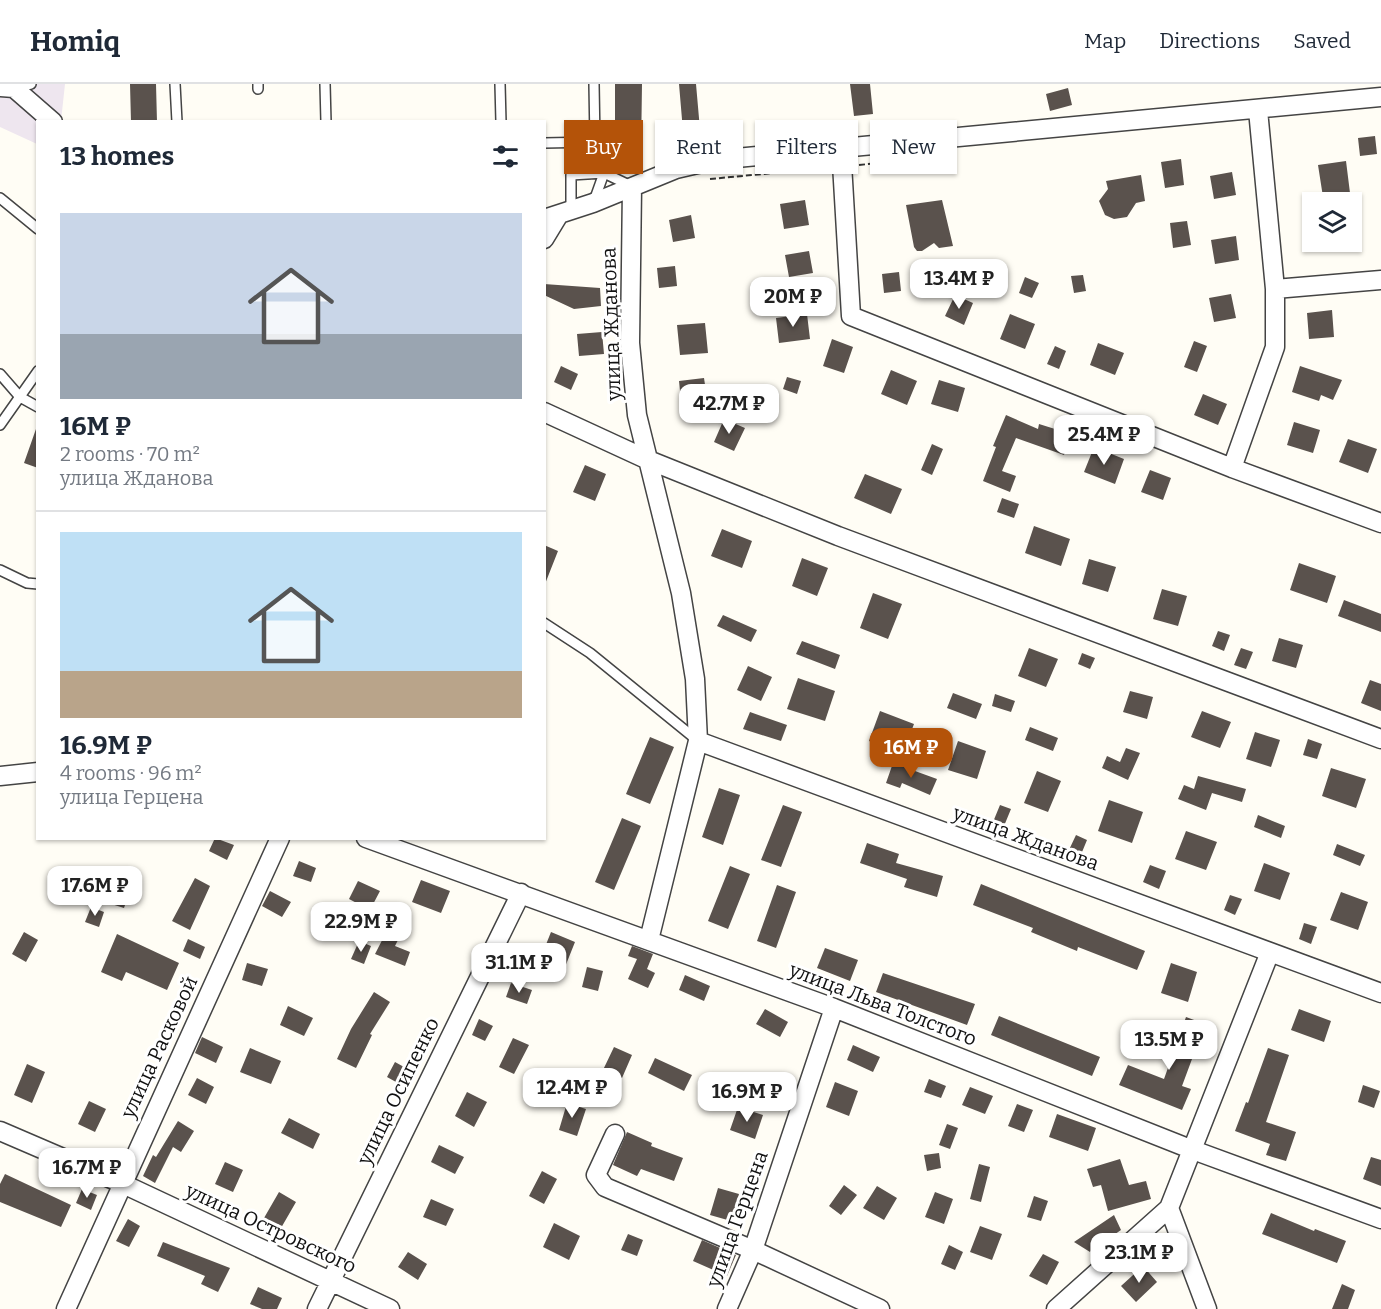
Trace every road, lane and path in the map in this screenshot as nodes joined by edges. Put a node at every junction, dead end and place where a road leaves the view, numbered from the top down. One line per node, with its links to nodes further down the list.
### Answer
1 (175, 84): 9 (lane)
2 (325, 84): 10 (lane)
3 (500, 84): 11 (lane)
4 (594, 84): 12 (lane)
5 (15, 86): 8 (street)
6 (1381, 97): 7 (street)
7 (1258, 110): 15 (street); 28 (street)
8 (51, 120)
9 (177, 120)
10 (326, 120)
11 (501, 120)
12 (595, 120)
13 (546, 143): 14 (lane)
14 (564, 143)
15 (858, 145)
16 (755, 156): 21 (street)
17 (588, 174): 24 (lane)
18 (604, 174): 23 (lane)
19 (606, 174): 21 (lane)
20 (843, 174): 36 (street)
21 (632, 187): 23 (street); 35 (street, улица Жданова)
22 (0, 198): 25 (lane)
23 (593, 203): 24 (street)
24 (558, 215): 26 (street)
25 (36, 227)
26 (546, 236)
27 (1381, 280): 28 (street)
28 (1275, 289): 36 (street)
29 (0, 374): 31 (lane)
30 (36, 374): 31 (lane)
31 (20, 397): 32 (lane); 34 (lane)
32 (36, 406)
33 (546, 413): 35 (street)
34 (0, 425)
35 (646, 459): 41 (street); 42 (street, улица Жданова)
36 (1232, 468): 37 (street)
37 (1381, 523)
38 (0, 570): 39 (lane)
39 (36, 584)
40 (546, 624): 42 (lane)
41 (1381, 739)
42 (698, 741): 48 (street); 49 (street, улица Жданова)
43 (36, 772): 44 (street)
44 (0, 776)
45 (279, 840): 55 (street, улица Расковой)
46 (372, 840): 47 (street, улица Льва Толстого)
47 (521, 893): 48 (street, улица Льва Толстого); 59 (street, улица Осипенко)
48 (649, 940): 51 (street, улица Льва Толстого)
49 (1270, 952): 50 (street, улица Жданова); 54 (street)
50 (1381, 993)
51 (834, 1008): 54 (street, улица Льва Толстого); 58 (street, улица Герцена)
52 (0, 1131): 55 (street, улица Островского)
53 (615, 1134): 58 (street)
54 (1193, 1150): 56 (street); 57 (street, улица Льва Толстого)
55 (121, 1183): 59 (street, улица Островского); 60 (street, улица Расковой)
56 (1169, 1208): 65 (street); 66 (street)
57 (1381, 1219)
58 (753, 1250): 63 (street, улица Герцена); 64 (street)
59 (330, 1281): 61 (street, улица Осипенко); 62 (street, улица Островского)
60 (66, 1309)
61 (318, 1309)
62 (390, 1309)
63 (727, 1309)
64 (880, 1309)
65 (1056, 1309)
66 (1207, 1309)

